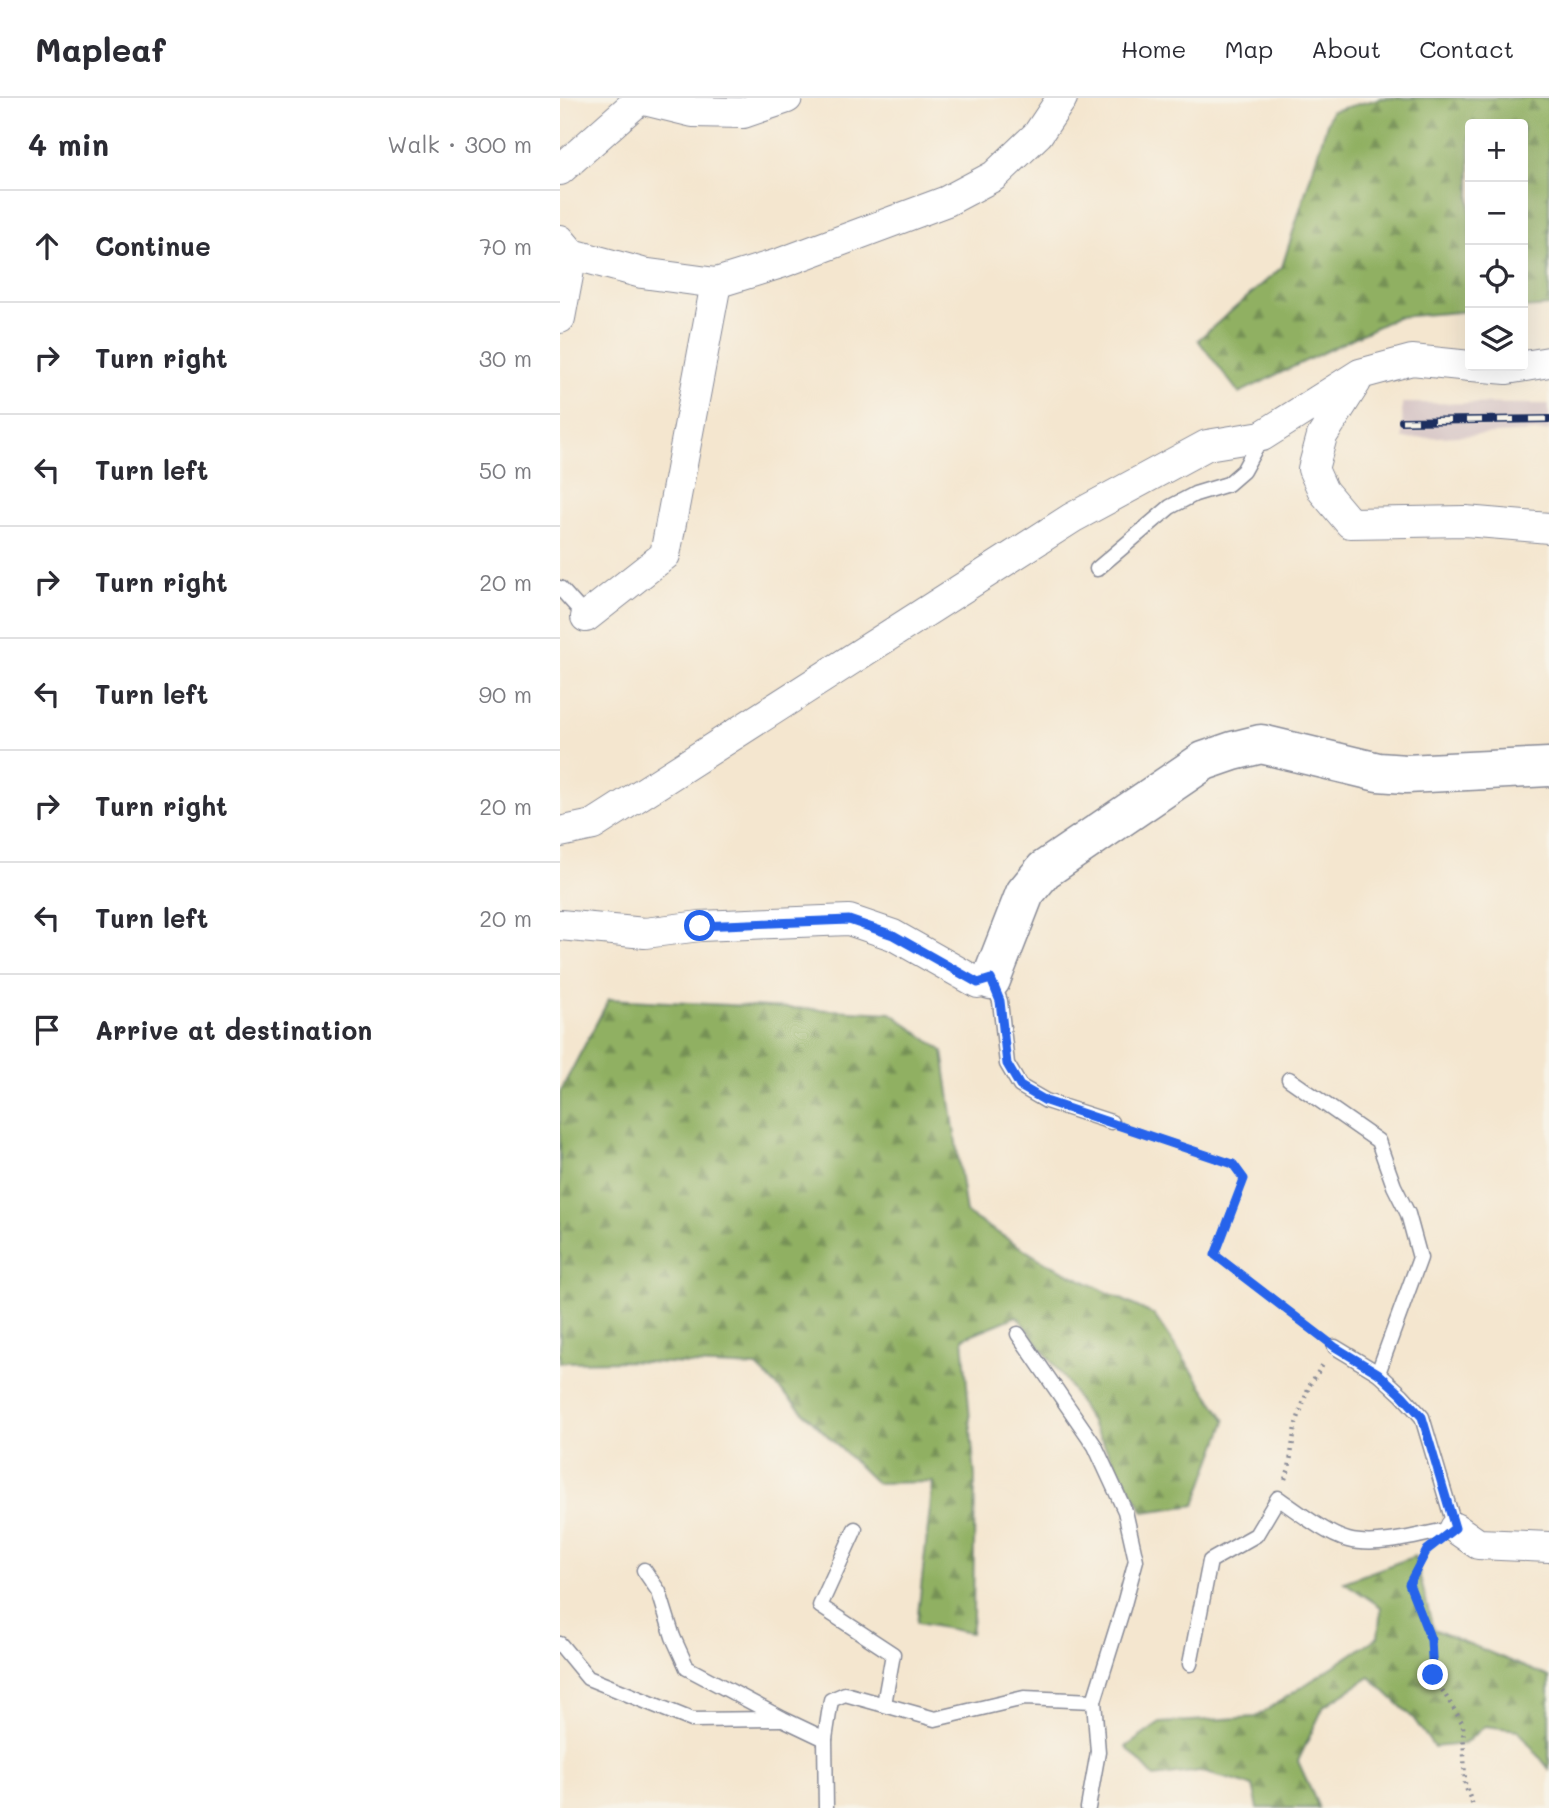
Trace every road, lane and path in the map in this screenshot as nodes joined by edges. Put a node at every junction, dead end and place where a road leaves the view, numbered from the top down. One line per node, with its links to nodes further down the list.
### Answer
1 (787, 98): 3 (street)
2 (1062, 98): 5 (street)
3 (560, 170)
4 (566, 247): 5 (street); 6 (street)
5 (716, 283): 15 (street)
6 (560, 318)
7 (1549, 362): 9 (street)
8 (1465, 365): 10 (street)
9 (1528, 366)
10 (1360, 374): 11 (street); 12 (street)
11 (1262, 436): 13 (lane); 17 (street)
12 (1549, 528)
13 (1097, 569)
14 (560, 588): 15 (lane)
15 (586, 617)
16 (1549, 767): 19 (street)
17 (560, 832)
18 (560, 925): 19 (street)
19 (991, 979): 21 (lane)
20 (1289, 1079): 24 (lane)
21 (1111, 1122): 23 (path)
22 (1018, 1334): 32 (lane)
23 (1335, 1347): 24 (lane); 25 (path)
24 (1378, 1373): 26 (lane)
25 (1278, 1498): 26 (lane); 31 (lane)
26 (1455, 1528): 28 (street); 38 (path)
27 (855, 1529): 33 (lane)
28 (1549, 1547)
29 (644, 1570): 34 (lane)
30 (560, 1644): 34 (lane)
31 (1190, 1664)
32 (1094, 1701): 33 (lane); 37 (lane)
33 (884, 1704): 35 (lane)
34 (783, 1719): 35 (lane)
35 (825, 1739): 36 (lane)
36 (826, 1808)
37 (1087, 1808)
38 (1474, 1808)

